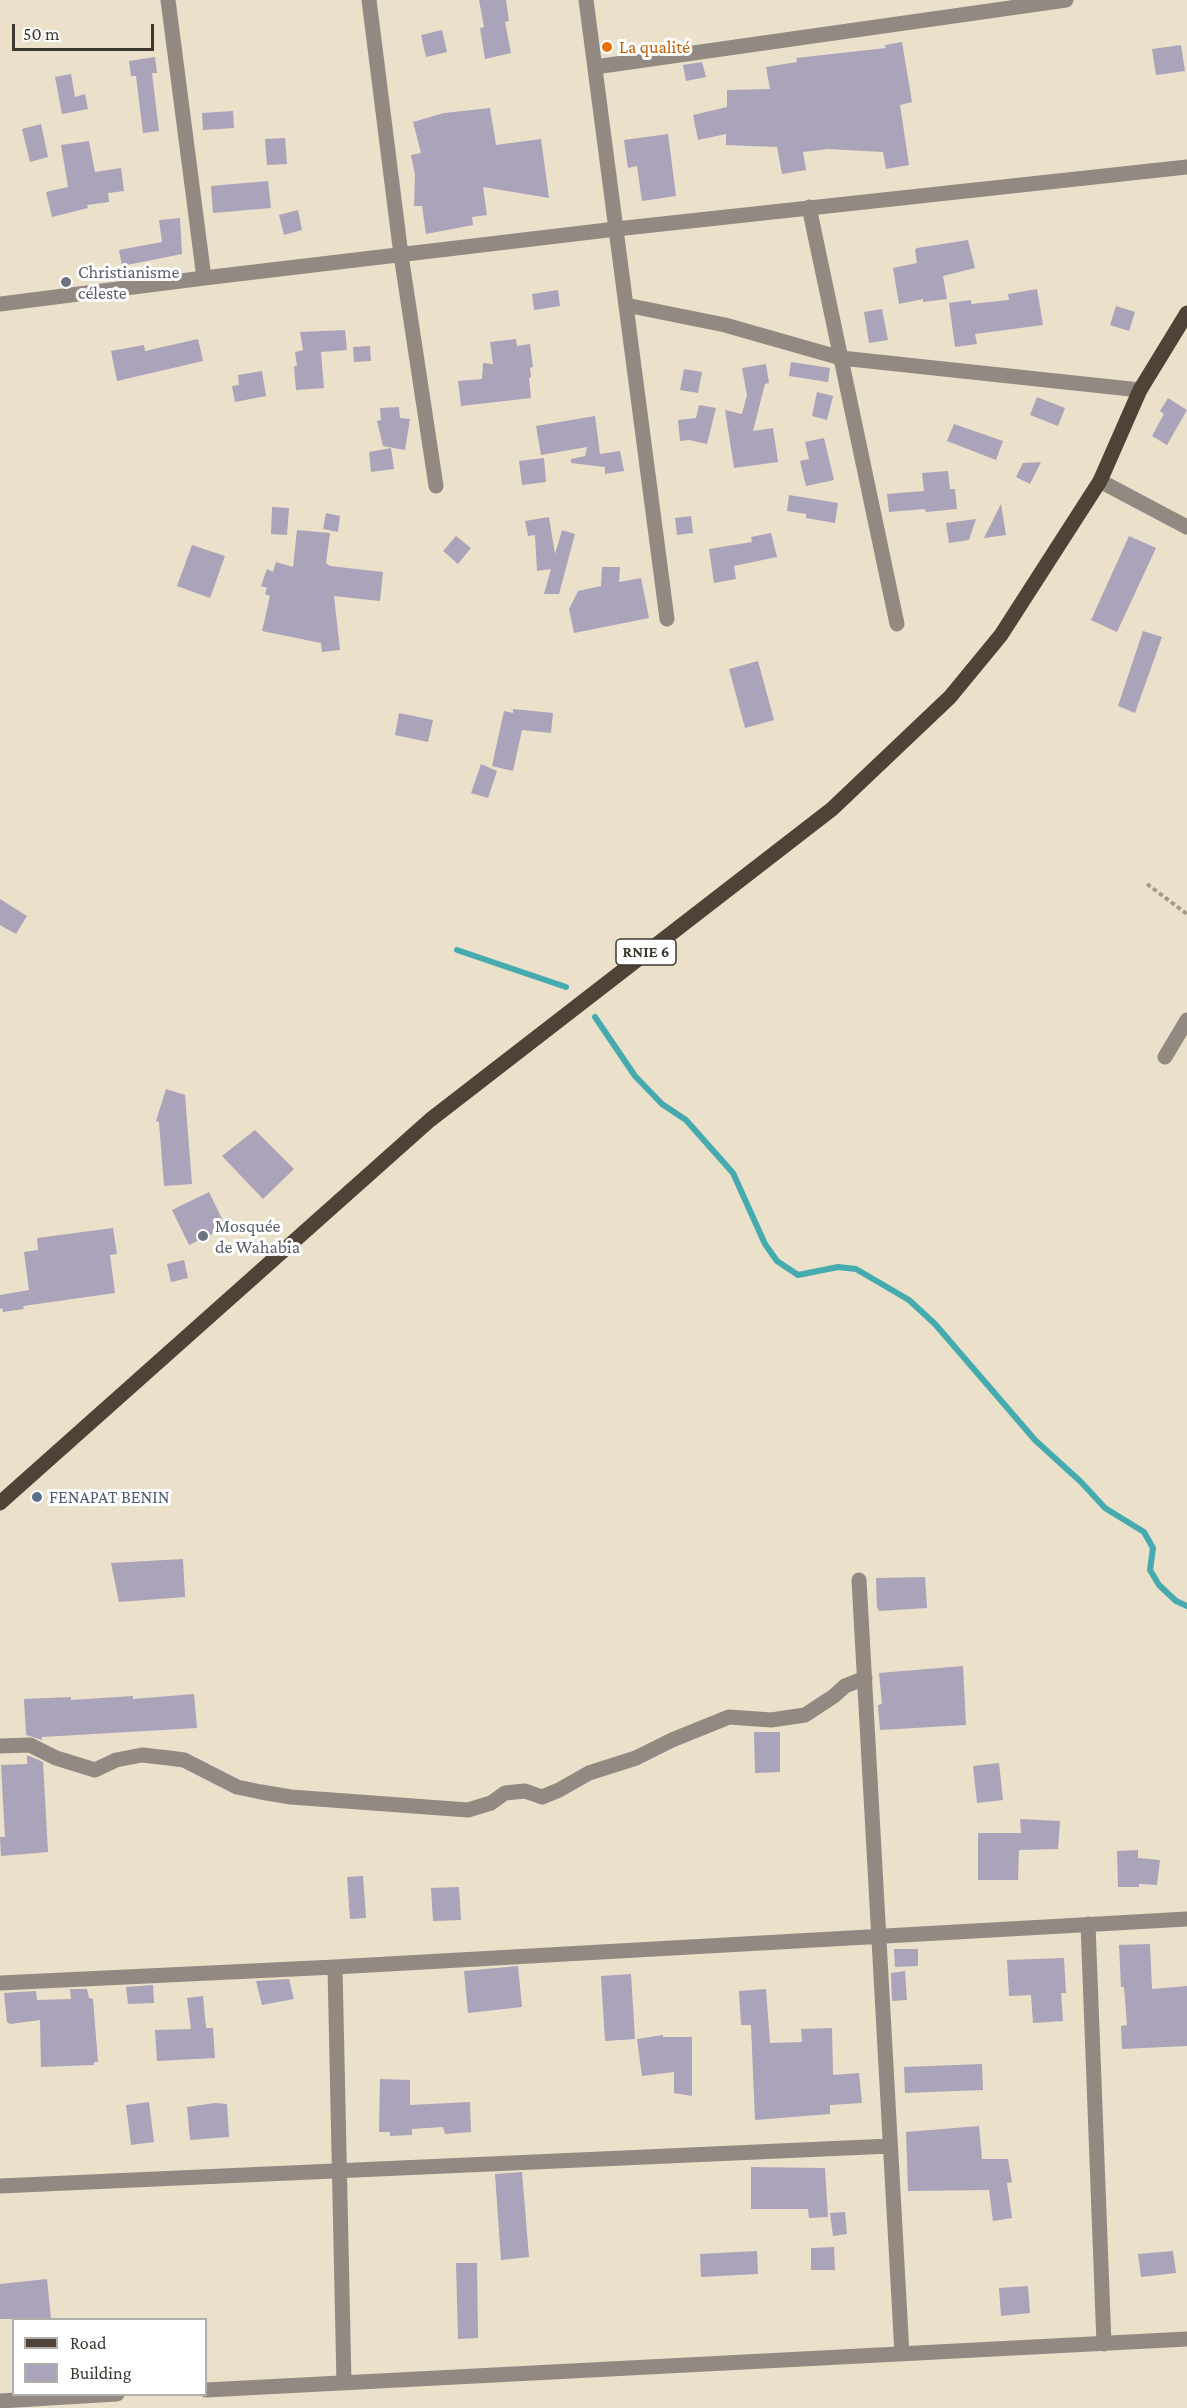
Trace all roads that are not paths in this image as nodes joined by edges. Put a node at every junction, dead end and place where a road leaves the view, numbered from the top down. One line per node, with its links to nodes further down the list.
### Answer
1 (168, 0): 10 (street)
2 (369, 0): 9 (street)
3 (586, 0): 5 (street)
4 (1066, 0): 5 (street)
5 (595, 67): 8 (street)
6 (1187, 167): 7 (street)
7 (809, 207): 8 (street); 14 (street)
8 (616, 229): 9 (street); 12 (street)
9 (400, 255): 10 (street); 17 (street)
10 (204, 278): 11 (street)
11 (0, 304)
12 (626, 306): 14 (street); 19 (street)
13 (1187, 313): 15 (main road, RNIE 6)
14 (841, 358): 15 (street); 20 (street)
15 (1140, 390): 16 (main road, RNIE 6)
16 (1100, 481): 18 (street); 23 (main road, RNIE 6)
17 (436, 486)
18 (1187, 527)
19 (667, 619)
20 (897, 624)
21 (1187, 1020): 22 (street)
22 (1165, 1057)
23 (0, 1503)
24 (860, 1580): 25 (street)
25 (865, 1678): 26 (street); 29 (street)
26 (0, 1746)
27 (1187, 1919): 28 (street)
28 (1088, 1924): 29 (street); 36 (street)
29 (879, 1935): 30 (street); 32 (street)
30 (335, 1967): 31 (street); 33 (street)
31 (0, 1983)
32 (890, 2146): 33 (street); 37 (street)
33 (340, 2171): 34 (street); 38 (street)
34 (0, 2186)
35 (1187, 2339): 36 (street)
36 (1104, 2344): 37 (street)
37 (902, 2354): 38 (street)
38 (344, 2383): 39 (street)
39 (207, 2390)
40 (84, 2396): 41 (street)
41 (0, 2401)

